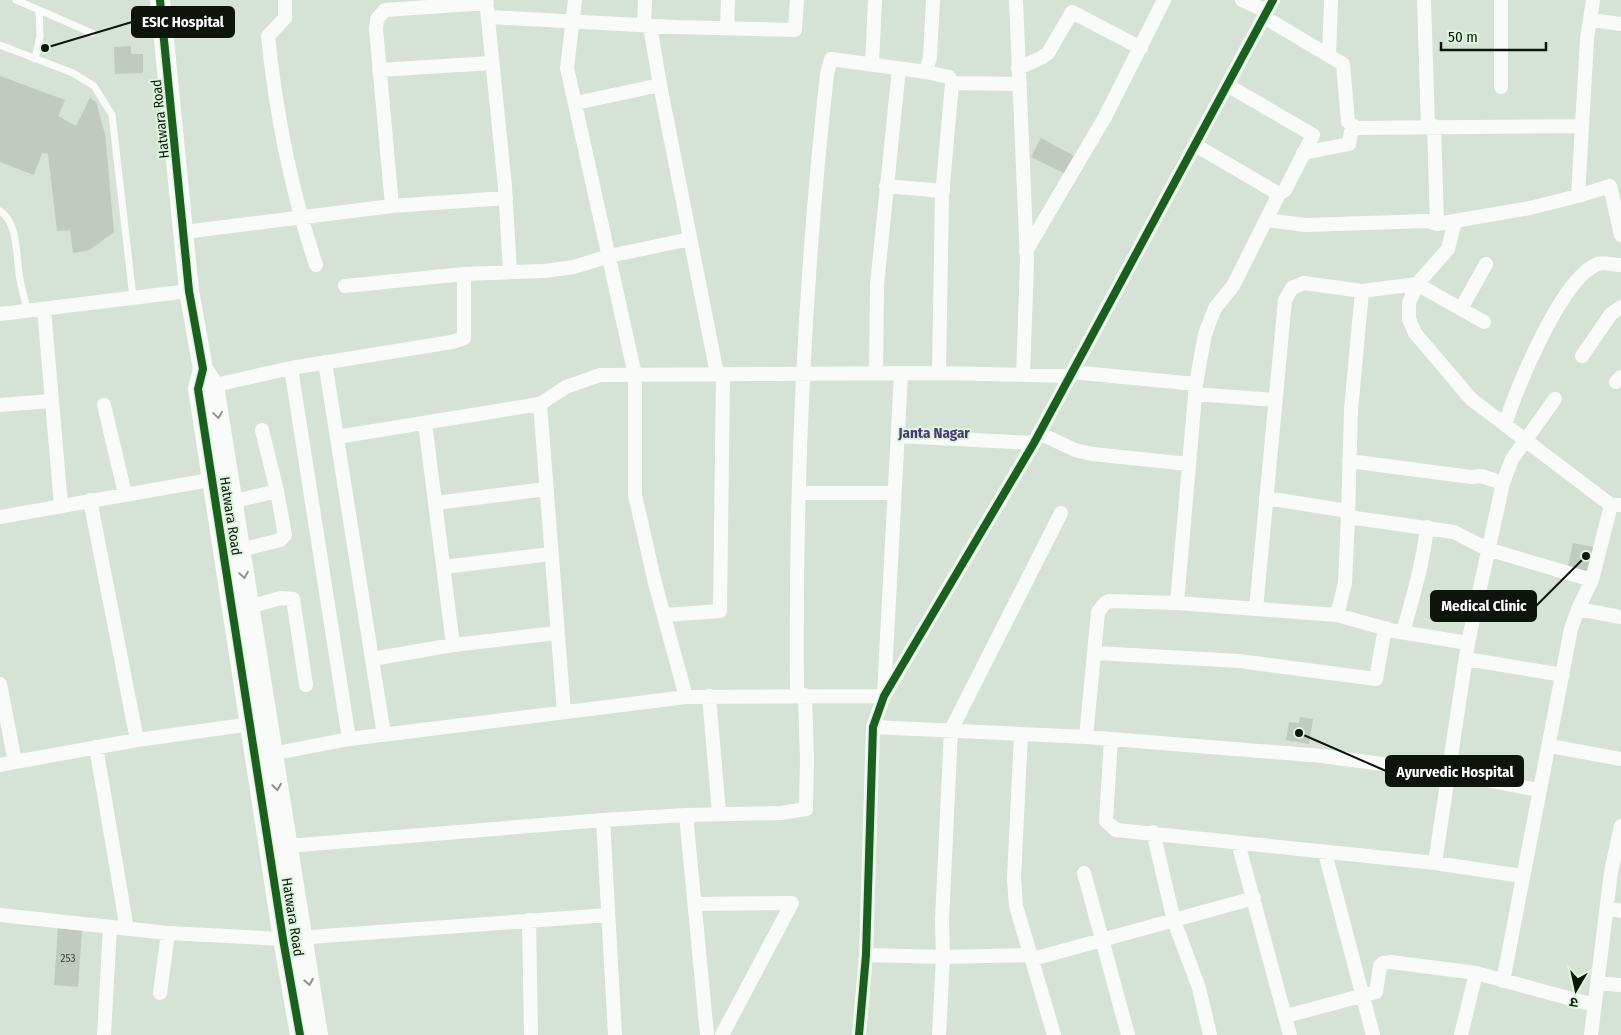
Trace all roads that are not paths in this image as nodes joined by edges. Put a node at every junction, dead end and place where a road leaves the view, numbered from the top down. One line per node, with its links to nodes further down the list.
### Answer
1 (16, 0): 19 (lane)
2 (160, 0): 59 (street, Hatwara Road)
3 (285, 0): 55 (street)
4 (575, 0): 21 (street)
5 (645, 0): 23 (street)
6 (728, 0): 24 (street)
7 (797, 0): 24 (street)
8 (875, 0): 31 (street)
9 (933, 0): 35 (street)
10 (1016, 0): 33 (street)
11 (1164, 0): 27 (street)
12 (1242, 0): 18 (street)
13 (1331, 0): 28 (street)
14 (1424, 0): 43 (street)
15 (1501, 0): 40 (street)
16 (1593, 0): 20 (street)
17 (487, 7): 21 (street); 30 (street); 34 (street)
18 (1268, 9): 28 (street); 39 (street)
19 (39, 10): 25 (lane); 29 (lane)
20 (1591, 20): 22 (street); 44 (street)
21 (573, 21): 23 (street); 41 (street)
22 (1621, 24)
23 (647, 25): 24 (street); 38 (street)
24 (727, 28)
25 (92, 33)
26 (0, 45): 29 (lane)
27 (1140, 48): 33 (street); 62 (street)
28 (1330, 55): 42 (street)
29 (35, 59): 73 (lane)
30 (492, 63): 34 (street); 52 (street)
31 (872, 64): 32 (street); 83 (street)
32 (899, 68): 35 (street); 47 (street)
33 (1018, 68): 37 (street)
34 (379, 70): 53 (street)
35 (926, 72): 36 (street)
36 (952, 83): 37 (street); 49 (street)
37 (1019, 84): 62 (street)
38 (660, 85): 41 (street); 61 (street)
39 (1227, 85): 45 (street); 46 (street)
40 (1501, 87)
41 (576, 103): 63 (street)
42 (1352, 126): 43 (street); 46 (street)
43 (1431, 126): 44 (street); 58 (street)
44 (1582, 126): 51 (street)
45 (1195, 145): 50 (street); 88 (street)
46 (1303, 153): 50 (street)
47 (886, 186): 49 (street); 84 (street)
48 (1616, 186): 51 (street); 60 (street)
49 (943, 191): 85 (street)
50 (1279, 194): 56 (street)
51 (1578, 196): 57 (street)
52 (506, 198): 53 (street); 67 (street)
53 (392, 206): 55 (street)
54 (0, 210): 77 (lane)
55 (300, 217): 59 (street); 65 (street)
56 (1266, 220): 58 (street); 92 (street)
57 (1455, 221): 58 (street); 69 (street)
58 (1437, 224)
59 (184, 232): 71 (street, Hatwara Road)
60 (1621, 235)
61 (690, 239): 63 (street); 86 (street)
62 (1026, 251): 90 (street)
63 (609, 256): 67 (street); 89 (street)
64 (1486, 264): 76 (street)
65 (316, 265)
66 (1621, 265): 100 (street)
67 (510, 272): 68 (street)
68 (464, 274): 70 (street); 81 (street)
69 (1417, 284): 72 (street); 76 (street); 100 (street)
70 (345, 286)
71 (189, 291): 73 (street); 91 (street, Hatwara Road)
72 (1362, 291): 94 (street); 106 (street)
73 (133, 297): 75 (street)
74 (1621, 307): 80 (street)
75 (44, 309): 77 (street); 95 (street)
76 (1461, 309): 79 (street)
77 (28, 311): 78 (street)
78 (0, 314)
79 (1484, 322)
80 (1582, 356)
81 (325, 362): 82 (street); 103 (street)
82 (291, 368): 91 (street); 159 (street)
83 (803, 373): 84 (street); 86 (street); 112 (street)
84 (876, 373): 87 (street)
85 (939, 373): 87 (street); 90 (street)
86 (720, 374): 89 (street); 135 (street)
87 (901, 374): 102 (street)
88 (1071, 374): 90 (street); 92 (street); 104 (street)
89 (635, 375): 96 (street); 135 (street)
90 (1023, 375)
91 (206, 388): 108 (street, Hatwara Road)
92 (1195, 389): 94 (street); 107 (street)
93 (1555, 399): 105 (street)
94 (1276, 400): 115 (street)
95 (51, 401): 97 (street); 120 (street)
96 (540, 404): 99 (street); 110 (street)
97 (0, 405)
98 (104, 405): 114 (street)
99 (425, 423): 103 (street); 118 (street)
100 (1505, 424): 105 (street)
101 (262, 430): 111 (street)
102 (898, 436): 104 (street); 113 (street)
103 (337, 437): 143 (street)
104 (1037, 438): 107 (street); 150 (street)
105 (1527, 440): 109 (street); 119 (street)
106 (1349, 461): 109 (street); 123 (street)
107 (1189, 464): 130 (street)
108 (220, 479): 114 (street); 117 (street); 153 (street, Hatwara Road)
109 (1503, 483): 126 (street)
110 (546, 489): 118 (street); 127 (street)
111 (277, 491): 117 (street); 125 (street)
112 (799, 493): 113 (street); 148 (street)
113 (894, 493): 150 (street)
114 (125, 494): 116 (street)
115 (1266, 498): 123 (street); 132 (street)
116 (90, 500): 120 (street); 160 (street)
117 (231, 502): 125 (street)
118 (436, 503): 128 (street)
119 (1616, 505): 129 (street)
120 (61, 506): 122 (street)
121 (1061, 512): 155 (street)
122 (0, 513)
123 (1348, 514): 124 (street); 134 (street)
124 (1427, 527): 126 (street); 138 (street)
125 (240, 550): 131 (street, one-way to 131)
126 (1487, 550): 129 (street); 140 (street)
127 (550, 554): 128 (street); 139 (street)
128 (444, 568): 141 (street)
129 (1592, 580): 133 (street)
130 (1177, 603): 132 (street); 142 (street)
131 (249, 607): 147 (street); 164 (street)
132 (1256, 609): 134 (street)
133 (1578, 609): 136 (street); 145 (street)
134 (1337, 614): 137 (street)
135 (665, 615): 151 (street)
136 (1621, 617)
137 (1385, 628): 138 (street); 142 (street)
138 (1403, 632): 140 (street)
139 (557, 633): 141 (street); 152 (street)
140 (1468, 643): 144 (street)
141 (453, 645): 143 (street)
142 (1096, 653): 158 (street)
143 (372, 659): 157 (street)
144 (1466, 659): 145 (street); 168 (street)
145 (1563, 674): 162 (street)
146 (0, 684): 166 (street)
147 (306, 686)
148 (801, 695): 149 (street); 150 (street); 170 (street)
149 (709, 696): 151 (street); 170 (street)
150 (884, 696): 154 (street)
151 (686, 697): 152 (street)
152 (564, 712): 157 (street)
153 (251, 724): 160 (street); 164 (street, Hatwara Road)
154 (873, 727): 155 (street); 194 (street)
155 (952, 730): 156 (street); 195 (street)
156 (1021, 734): 158 (street); 196 (street)
157 (384, 735): 159 (street)
158 (1086, 736): 161 (street)
159 (349, 739): 164 (street)
160 (137, 740): 163 (street)
161 (1111, 740): 168 (street); 173 (street)
162 (1550, 746): 165 (street); 169 (street)
163 (96, 747): 166 (street); 190 (street)
164 (264, 755): 176 (street, one-way to 176); 192 (street, Hatwara Road)
165 (1621, 759)
166 (16, 762): 167 (street)
167 (0, 765)
168 (1450, 773): 169 (street); 178 (street)
169 (1538, 790): 180 (street)
170 (719, 813): 171 (street)
171 (686, 815): 172 (street); 182 (street)
172 (603, 820): 176 (street); 186 (street)
173 (1153, 832): 175 (street); 188 (street)
174 (1620, 832): 183 (street)
175 (1238, 843): 177 (street); 181 (street)
176 (287, 846): 192 (street)
177 (1324, 853): 178 (street); 202 (street)
178 (1435, 864): 180 (street)
179 (1084, 873): 193 (street)
180 (1522, 876): 198 (street)
181 (1254, 898): 188 (street); 204 (street)
182 (695, 904): 210 (street); 211 (street)
183 (1606, 908): 184 (street); 199 (street)
184 (1621, 911)
185 (0, 915): 189 (street)
186 (608, 915): 187 (street); 209 (street)
187 (529, 920): 192 (street); 208 (street)
188 (1174, 921): 193 (street); 216 (street)
189 (110, 927): 190 (street); 205 (street)
190 (127, 929): 191 (street)
191 (168, 933): 192 (street); 201 (street)
192 (292, 938): 206 (street, Hatwara Road); 207 (street, one-way to 207)
193 (1102, 940): 196 (street); 215 (street)
194 (866, 955): 195 (street); 212 (street)
195 (943, 957): 196 (street); 213 (street)
196 (1031, 957): 214 (street)
197 (1476, 973): 198 (street); 202 (street); 219 (street)
198 (1503, 981): 203 (street)
199 (1597, 983): 200 (street); 203 (street)
200 (1621, 986)
201 (160, 993)
202 (1361, 995): 204 (street); 218 (street)
203 (1594, 1004): 220 (street)
204 (1286, 1016): 217 (street)
205 (104, 1035)
206 (300, 1035)
207 (318, 1035)
208 (531, 1035)
209 (615, 1035)
210 (707, 1035)
211 (722, 1035)
212 (860, 1035)
213 (939, 1035)
214 (1054, 1035)
215 (1128, 1035)
216 (1210, 1035)
217 (1290, 1035)
218 (1372, 1035)
219 (1461, 1035)
220 (1591, 1035)

